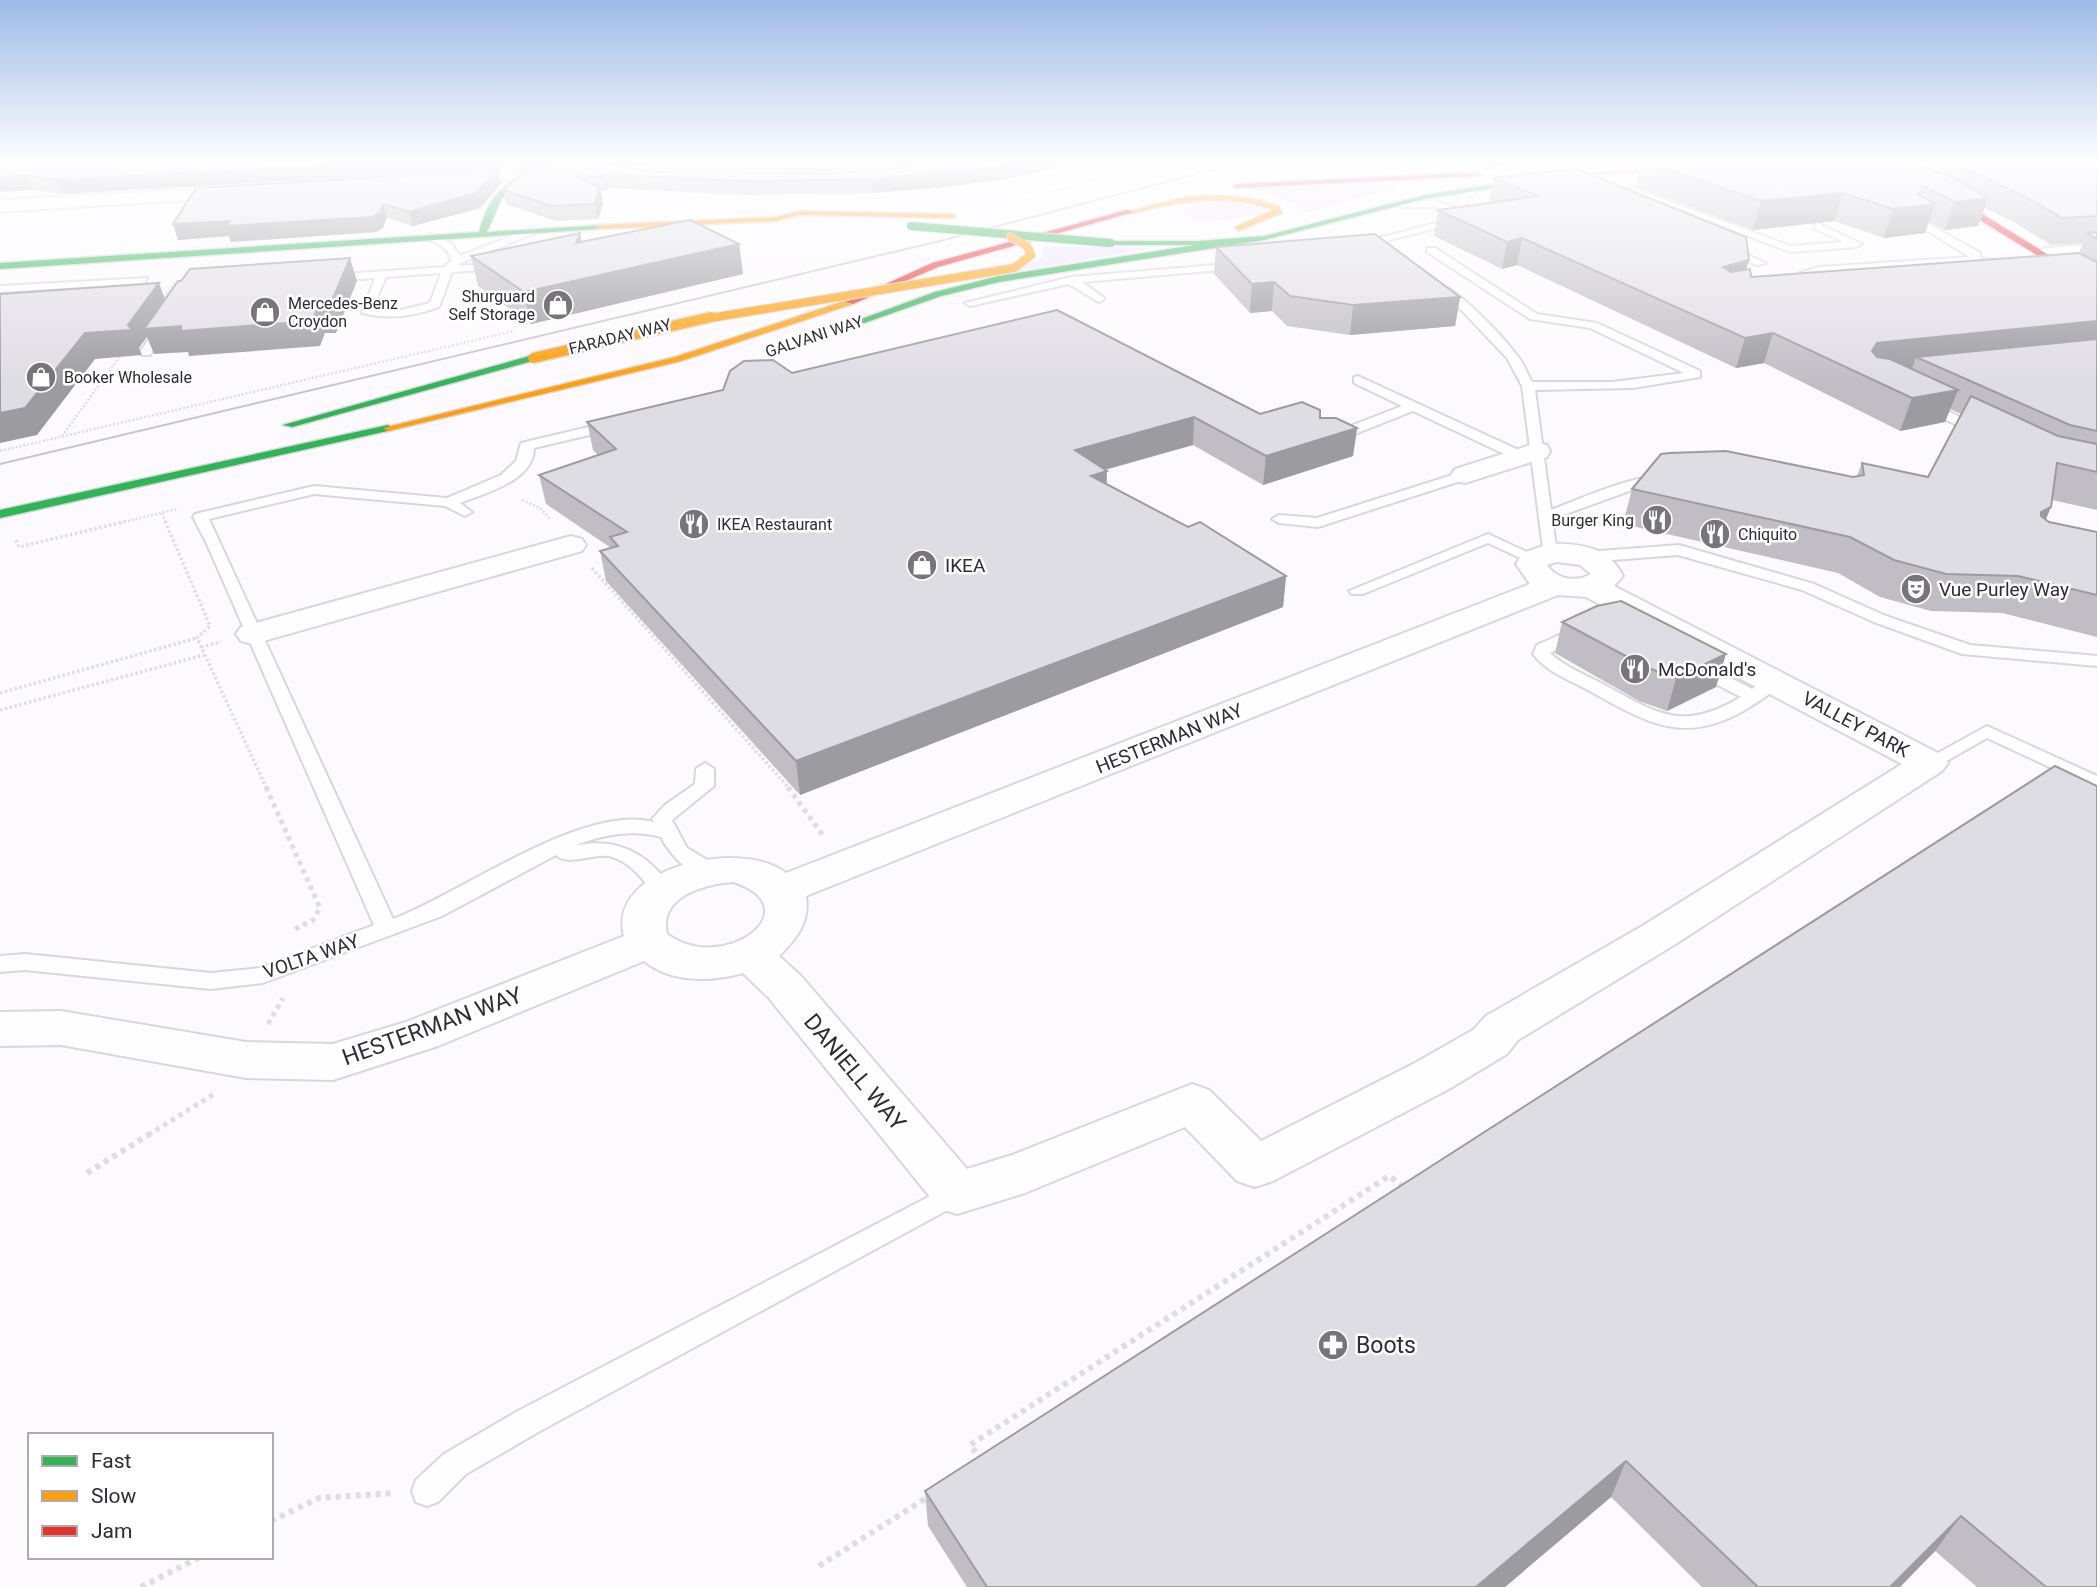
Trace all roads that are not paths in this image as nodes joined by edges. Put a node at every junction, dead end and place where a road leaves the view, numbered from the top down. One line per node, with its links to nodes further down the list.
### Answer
1 (436, 236): 13 (main road)
2 (519, 236): 20 (lane)
3 (1010, 236): 5 (main road, bridge); 54 (main road, FARADAY WAY, bridge)
4 (1041, 236): 45 (main road)
5 (1233, 236)
6 (1236, 236): 44 (main road, GALVANI WAY)
7 (1412, 236): 15 (lane)
8 (1756, 236): 16 (lane)
9 (1786, 236): 16 (lane)
10 (1839, 236): 16 (lane)
11 (1944, 236): 19 (lane)
12 (2008, 236): 21 (main road)
13 (430, 237): 20 (lane); 26 (main road)
14 (1709, 242): 22 (lane)
15 (1342, 248)
16 (1815, 249): 27 (lane)
17 (1431, 250): 49 (lane)
18 (2097, 250): 21 (street)
19 (1974, 260): 25 (lane); 27 (lane)
20 (457, 261): 28 (lane)
21 (2042, 261): 39 (main road)
22 (1761, 263)
23 (508, 265): 28 (lane)
24 (1246, 265): 34 (lane)
25 (2011, 265)
26 (0, 266)
27 (1856, 268): 35 (lane)
28 (448, 270): 29 (lane); 29 (lane)
29 (382, 274): 33 (lane)
30 (2002, 274): 31 (lane)
31 (1988, 275)
32 (1428, 278): 49 (lane)
33 (313, 279)
34 (1071, 280): 41 (lane); 42 (lane)
35 (1810, 281): 36 (lane); 37 (lane)
36 (1797, 283)
37 (1830, 286)
38 (0, 289): 40 (lane)
39 (2097, 289)
40 (110, 299)
41 (1099, 299)
42 (970, 303)
43 (175, 308): 46 (lane)
44 (839, 328)
45 (712, 347): 53 (main road); 57 (main road)
46 (146, 352)
47 (728, 360): 53 (main road)
48 (1358, 380): 51 (lane)
49 (1528, 386): 58 (lane)
50 (1913, 399): 56 (lane)
51 (1413, 406): 55 (lane); 58 (lane)
52 (629, 421): 69 (lane)
53 (380, 430): 61 (main road)
54 (265, 432)
55 (1324, 441)
56 (2000, 441)
57 (210, 450)
58 (1529, 453): 59 (street); 62 (lane)
59 (1465, 475): 63 (lane)
60 (1672, 479): 62 (lane)
61 (0, 514)
62 (1545, 517): 65 (lane)
63 (1279, 519)
64 (571, 545): 69 (street)
65 (1546, 565): 66 (street); 67 (lane); 79 (street, HESTERMAN WAY)
66 (1589, 572): 71 (lane); 72 (street, VALLEY PARK)
67 (1357, 591)
68 (1597, 624): 72 (lane)
69 (253, 634): 81 (lane)
70 (1685, 661): 72 (lane)
71 (2097, 661)
72 (1764, 689): 73 (street, VALLEY PARK)
73 (1929, 763): 75 (lane); 86 (street, VALLEY PARK)
74 (705, 769): 76 (lane)
75 (2097, 783)
76 (666, 832): 77 (lane, VOLTA WAY); 78 (lane)
77 (524, 864): 80 (lane, VOLTA WAY); 81 (lane, VOLTA WAY)
78 (710, 871): 79 (street); 80 (street)
79 (782, 890): 83 (street)
80 (663, 891): 82 (street)
81 (387, 930): 84 (lane, VOLTA WAY)
82 (648, 943): 83 (street); 85 (street, HESTERMAN WAY)
83 (750, 955): 86 (street, DANIELL WAY)
84 (0, 964)
85 (0, 1029)
86 (957, 1192): 87 (lane)
87 (427, 1492)

